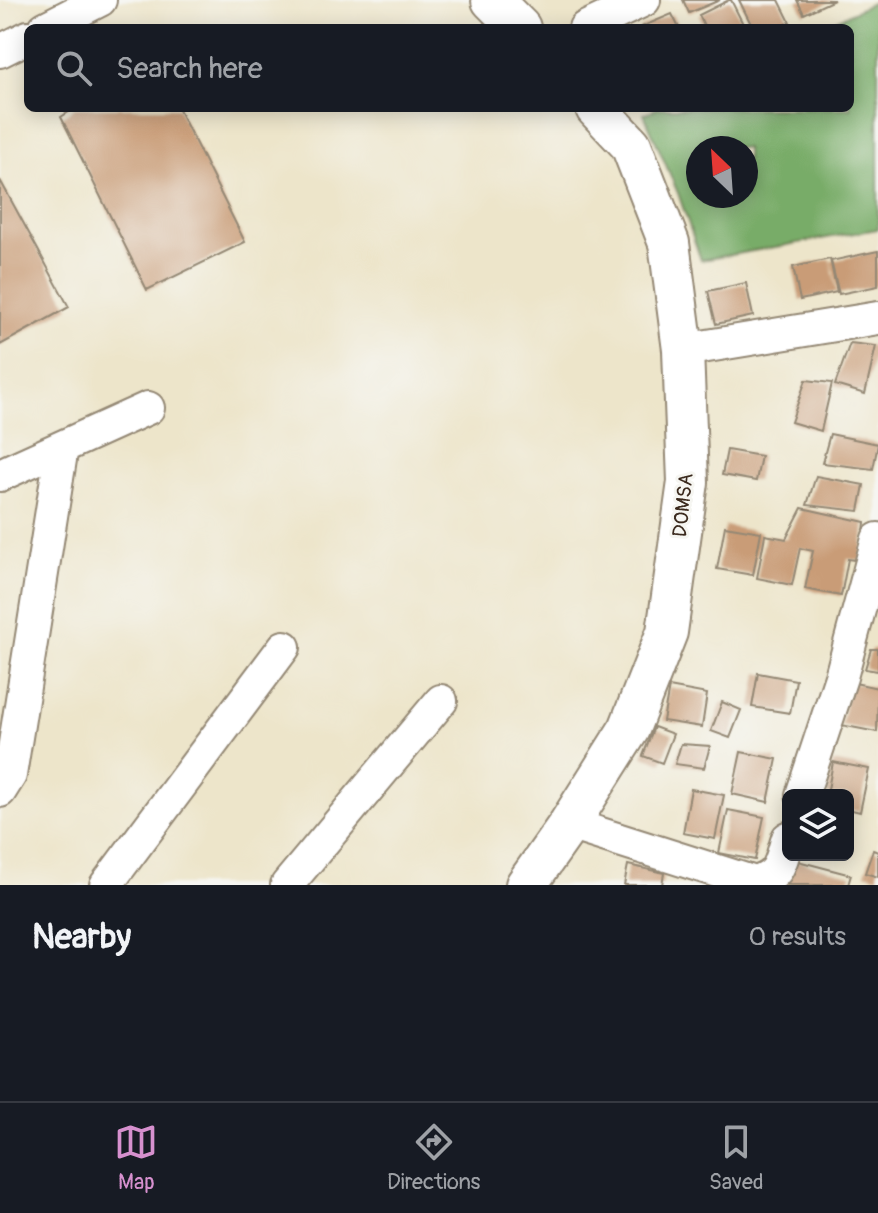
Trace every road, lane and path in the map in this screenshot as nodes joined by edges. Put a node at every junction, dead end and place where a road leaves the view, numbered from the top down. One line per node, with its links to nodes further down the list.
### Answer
1 (100, 0): 4 (street)
2 (492, 0): 5 (main road)
3 (644, 0): 6 (street)
4 (53, 24)
5 (516, 24)
6 (593, 24)
7 (24, 39): 8 (street)
8 (0, 51)
9 (600, 112): 11 (main road, DOMSA)
10 (878, 318): 11 (street)
11 (683, 350): 20 (main road, DOMSA)
12 (148, 408): 13 (street)
13 (62, 447): 14 (street); 19 (street)
14 (0, 475)
15 (878, 539): 18 (street)
16 (284, 647): 22 (street)
17 (441, 701): 23 (street)
18 (804, 789)
19 (0, 791)
20 (569, 824): 21 (street); 24 (main road, DOMSA)
21 (782, 856)
22 (106, 885)
23 (287, 885)
24 (526, 885)

